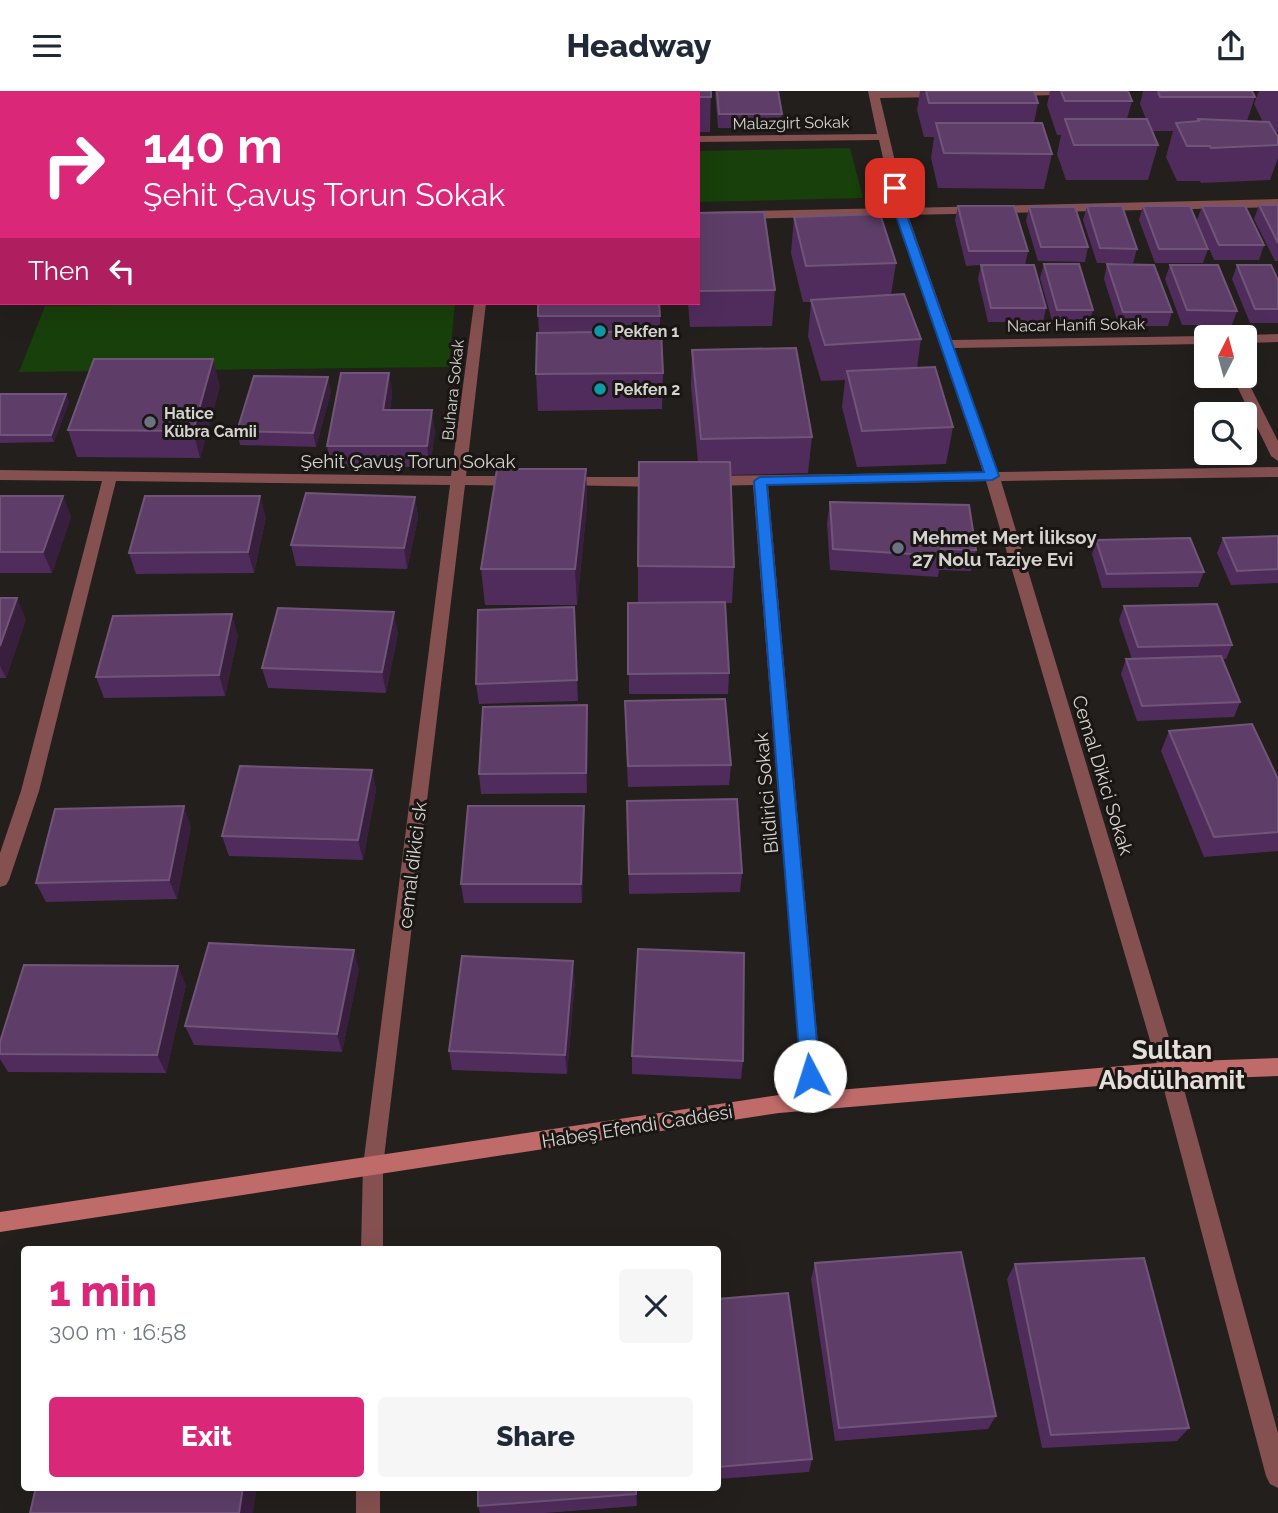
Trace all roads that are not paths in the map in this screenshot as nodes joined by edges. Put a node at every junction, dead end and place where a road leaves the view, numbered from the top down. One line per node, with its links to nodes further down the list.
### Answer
1 (1095, 91): 3 (street)
2 (874, 93): 4 (street); 5 (street, Cemal Dikici Sokak)
3 (999, 93)
4 (957, 94)
5 (884, 137): 6 (street, Malazgirt Sokak); 8 (street, Cemal Dikici Sokak)
6 (700, 139)
7 (1278, 203): 8 (street)
8 (901, 213): 9 (street); 14 (street, Cemal Dikici Sokak)
9 (700, 216)
10 (480, 305): 21 (street, Buhara Sokak)
11 (1278, 338): 12 (street)
12 (1257, 339)
13 (1194, 340): 14 (street, Nacar Hanifi Sokak)
14 (947, 344): 19 (street, Cemal Dikici Sokak)
15 (1245, 389): 16 (street)
16 (1278, 456)
17 (1278, 472): 19 (street, Şehit Çavuş Torun Sokak)
18 (0, 475): 20 (street, Şehit Çavuş Torun Sokak)
19 (992, 476): 22 (street, Şehit Çavuş Torun Sokak); 25 (street, Cemal Dikici Sokak)
20 (110, 478): 21 (street, Şehit Çavuş Torun Sokak); 23 (street)
21 (460, 481): 22 (street, Şehit Çavuş Torun Sokak); 27 (street, cemal dikici sk)
22 (760, 481): 26 (street, Bildirici Sokak)
23 (0, 880)
24 (1278, 1067): 25 (street, Habeş Efendi Caddesi)
25 (1170, 1071): 26 (street, Habeş Efendi Caddesi); 30 (street, Cemal Dikici Sokak)
26 (813, 1101): 27 (street, Habeş Efendi Caddesi)
27 (373, 1167): 28 (street, Habeş Efendi Caddesi); 29 (street, cemal dikici sk)
28 (0, 1222)
29 (372, 1246)
30 (1278, 1476)
31 (368, 1491): 32 (street)
32 (368, 1513)

